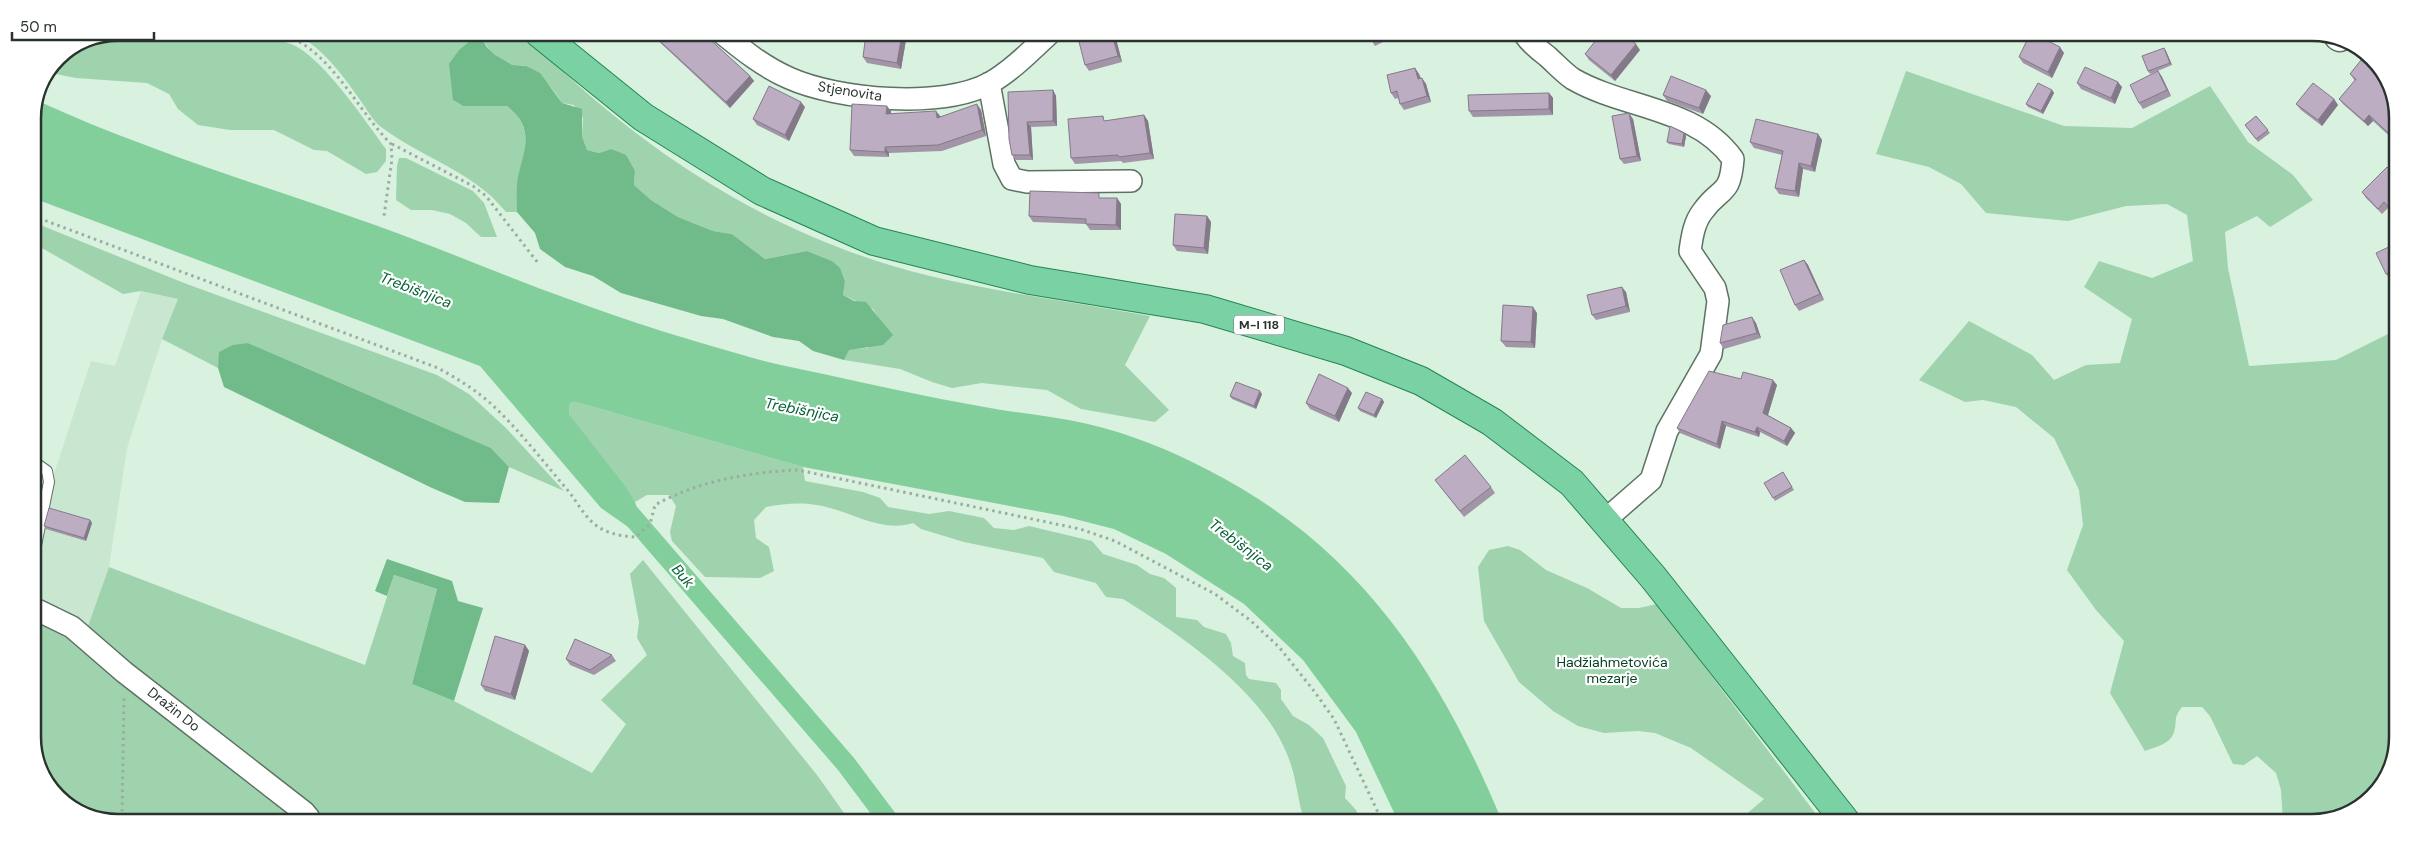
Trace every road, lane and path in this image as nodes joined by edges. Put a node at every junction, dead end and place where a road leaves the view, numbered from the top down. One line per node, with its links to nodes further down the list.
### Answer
1 (297, 41): 7 (path)
2 (549, 41): 13 (main road, M-I 118)
3 (731, 41): 6 (street, Stjenovita)
4 (1040, 41): 6 (street, Stjenovita)
5 (1532, 41): 13 (street)
6 (989, 83): 8 (street)
7 (391, 144): 9 (path); 11 (path)
8 (1131, 181)
9 (384, 216)
10 (41, 219): 19 (path)
11 (538, 264)
12 (41, 467): 14 (lane)
13 (1604, 520): 20 (main road, M-I 118)
14 (41, 521)
15 (41, 612): 16 (street, Dražin Do)
16 (124, 672): 17 (path); 18 (street, Dražin Do)
17 (122, 814)
18 (305, 814)
19 (1379, 814)
20 (1840, 814)

